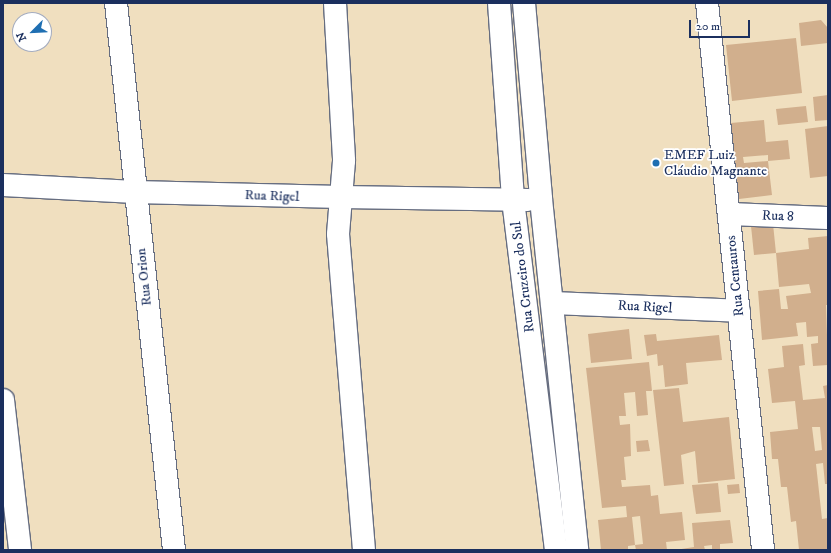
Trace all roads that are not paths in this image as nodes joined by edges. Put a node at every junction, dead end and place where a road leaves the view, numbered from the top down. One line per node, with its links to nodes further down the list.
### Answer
1 (116, 3): 7 (street, Rua Orion)
2 (335, 3): 8 (street)
3 (499, 3): 10 (street, Rua Cruzeiro do Sul)
4 (524, 3): 9 (street, Rua Cruzeiro do Sul)
5 (707, 3): 11 (street, Rua Centauros)
6 (3, 185): 7 (street, Rua Rigel)
7 (135, 192): 8 (street, Rua Rigel); 17 (street, Rua Orion)
8 (341, 198): 10 (street, Rua Rigel); 18 (street)
9 (541, 199): 10 (street, Rua Rigel); 13 (street, Rua Cruzeiro do Sul)
10 (513, 200): 19 (street, Rua Cruzeiro do Sul)
11 (729, 214): 12 (street, Rua 8); 14 (street, Rua Centauros)
12 (828, 218)
13 (552, 303): 14 (street, Rua Rigel); 20 (street, Rua Cruzeiro do Sul)
14 (739, 311): 21 (street, Rua Centauros)
15 (3, 400): 16 (street)
16 (20, 550)
17 (174, 550)
18 (364, 550)
19 (556, 550)
20 (577, 550)
21 (763, 550)

